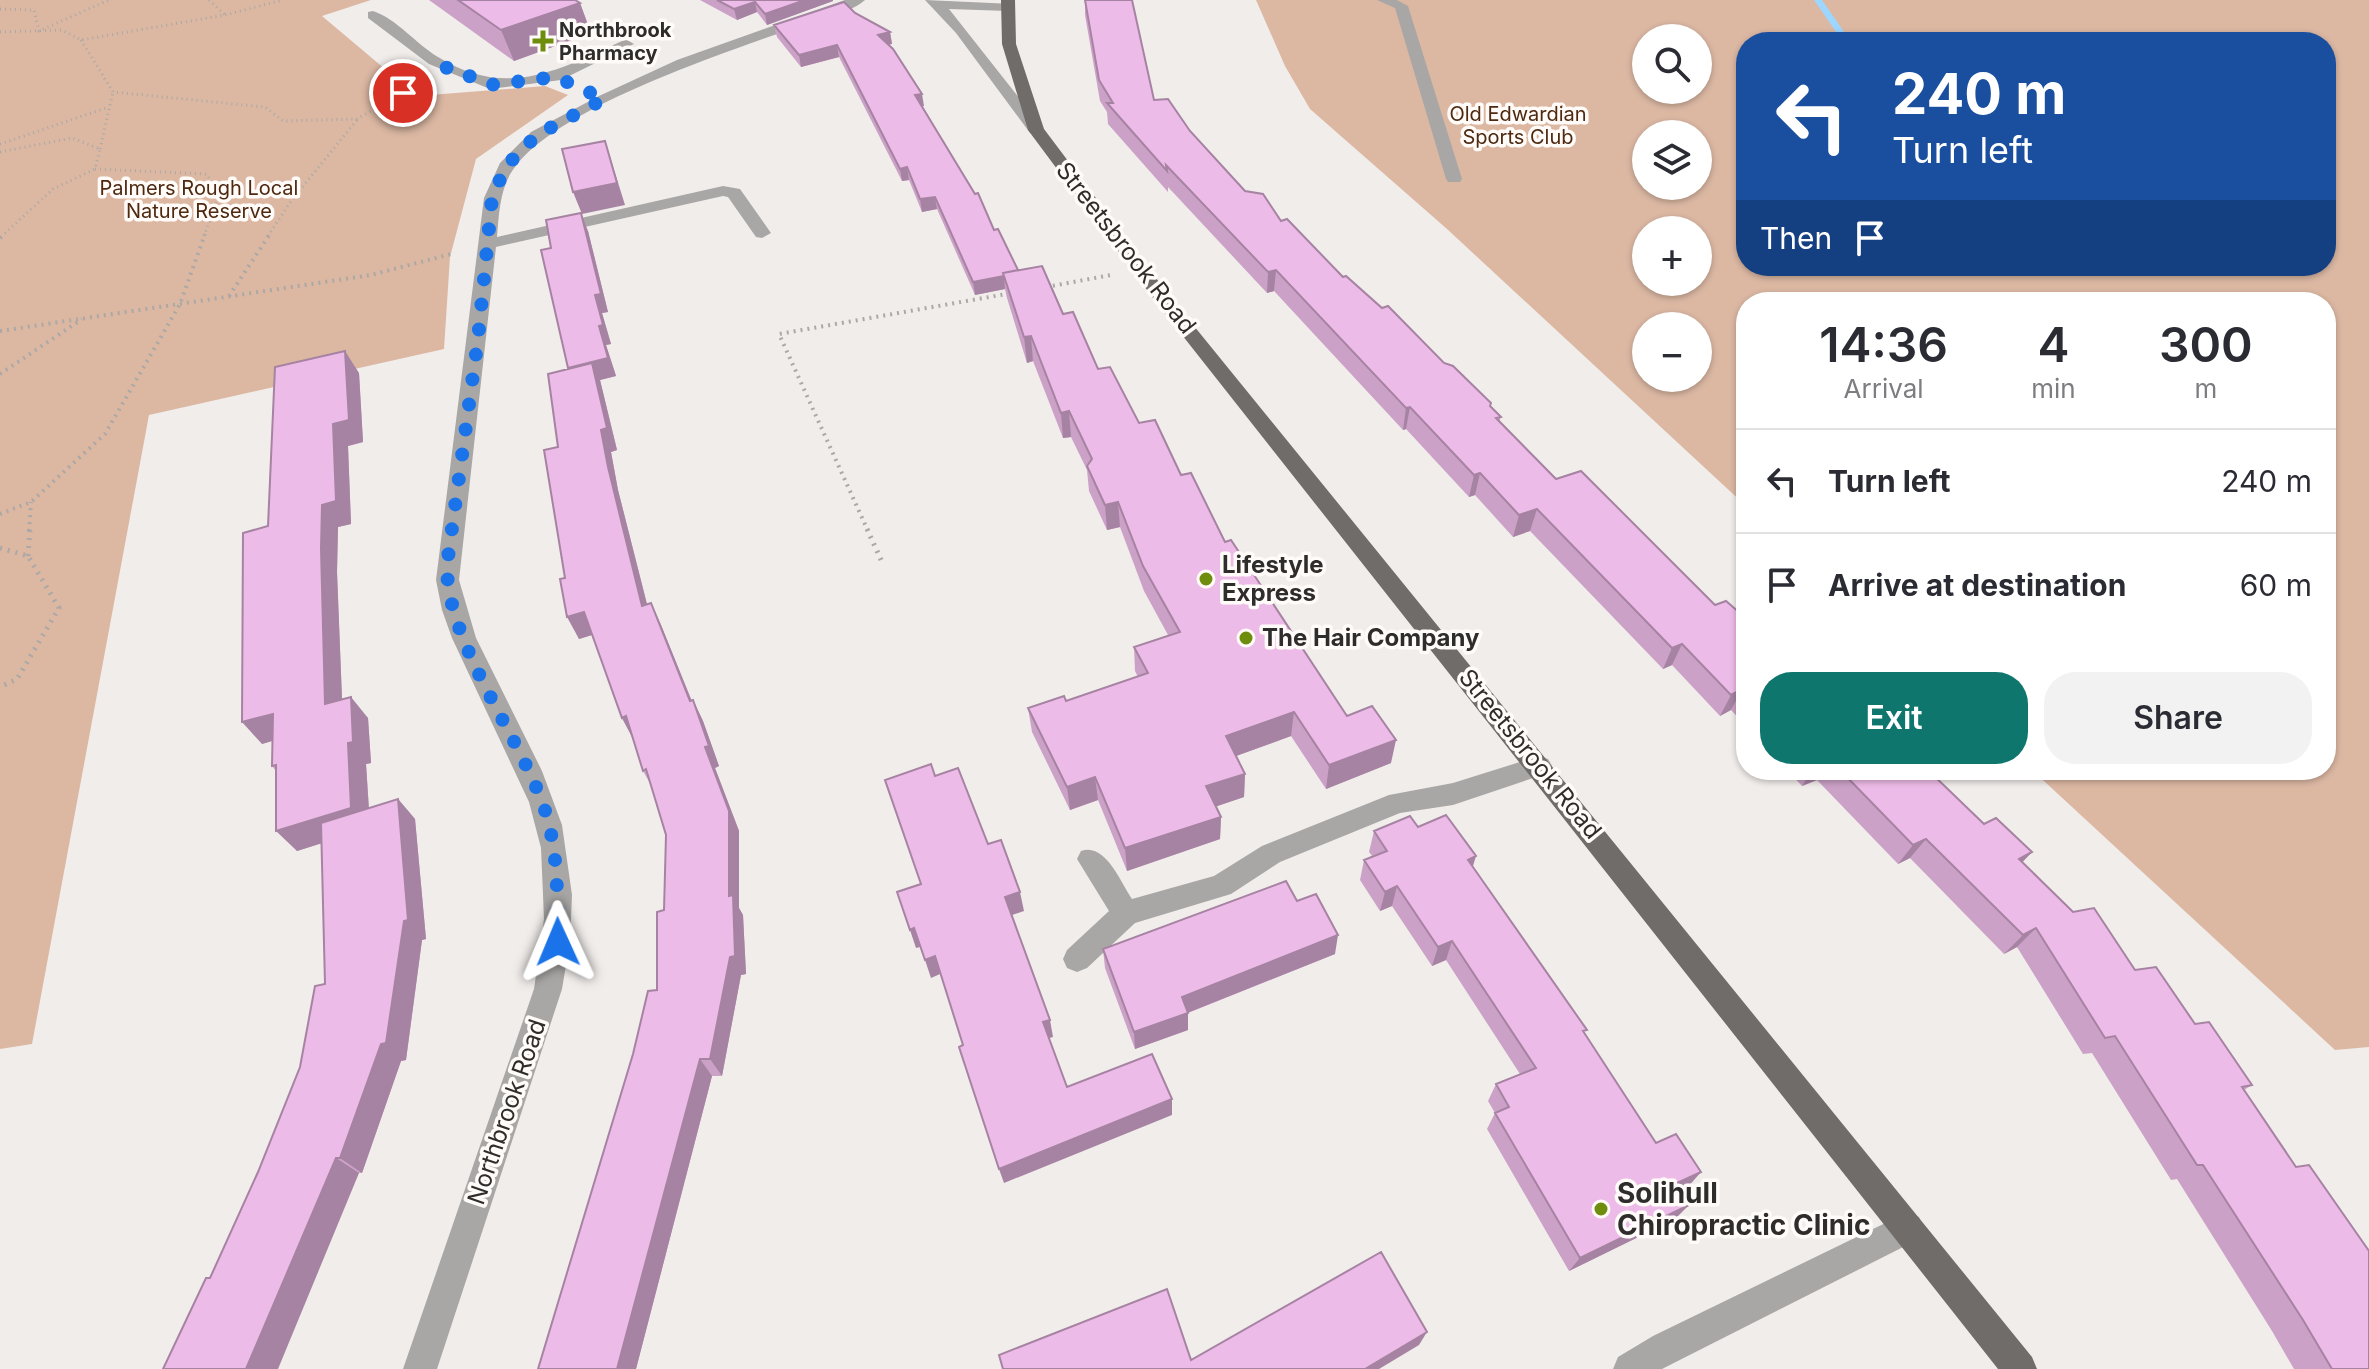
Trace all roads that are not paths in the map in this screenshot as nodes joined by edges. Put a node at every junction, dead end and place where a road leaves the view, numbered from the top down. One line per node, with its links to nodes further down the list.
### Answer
1 (858, 0): 8 (street, Northbrook Road)
2 (1384, 0): 10 (street)
3 (932, 1): 4 (street); 9 (street)
4 (1008, 4): 9 (main road, Streetsbrook Road)
5 (373, 15): 7 (street)
6 (627, 44): 7 (street)
7 (556, 77): 8 (street)
8 (604, 99): 12 (street, Northbrook Road)
9 (1036, 130): 13 (main road, Streetsbrook Road)
10 (1454, 179)
11 (762, 233): 12 (street)
12 (487, 244): 18 (street, Northbrook Road)
13 (1539, 766): 15 (street); 17 (main road, Streetsbrook Road)
14 (1090, 859): 15 (street)
15 (1126, 913): 16 (street)
16 (1077, 959)
17 (1908, 1228): 19 (street); 20 (main road, Streetsbrook Road)
18 (420, 1369)
19 (1630, 1369)
20 (2020, 1369)

